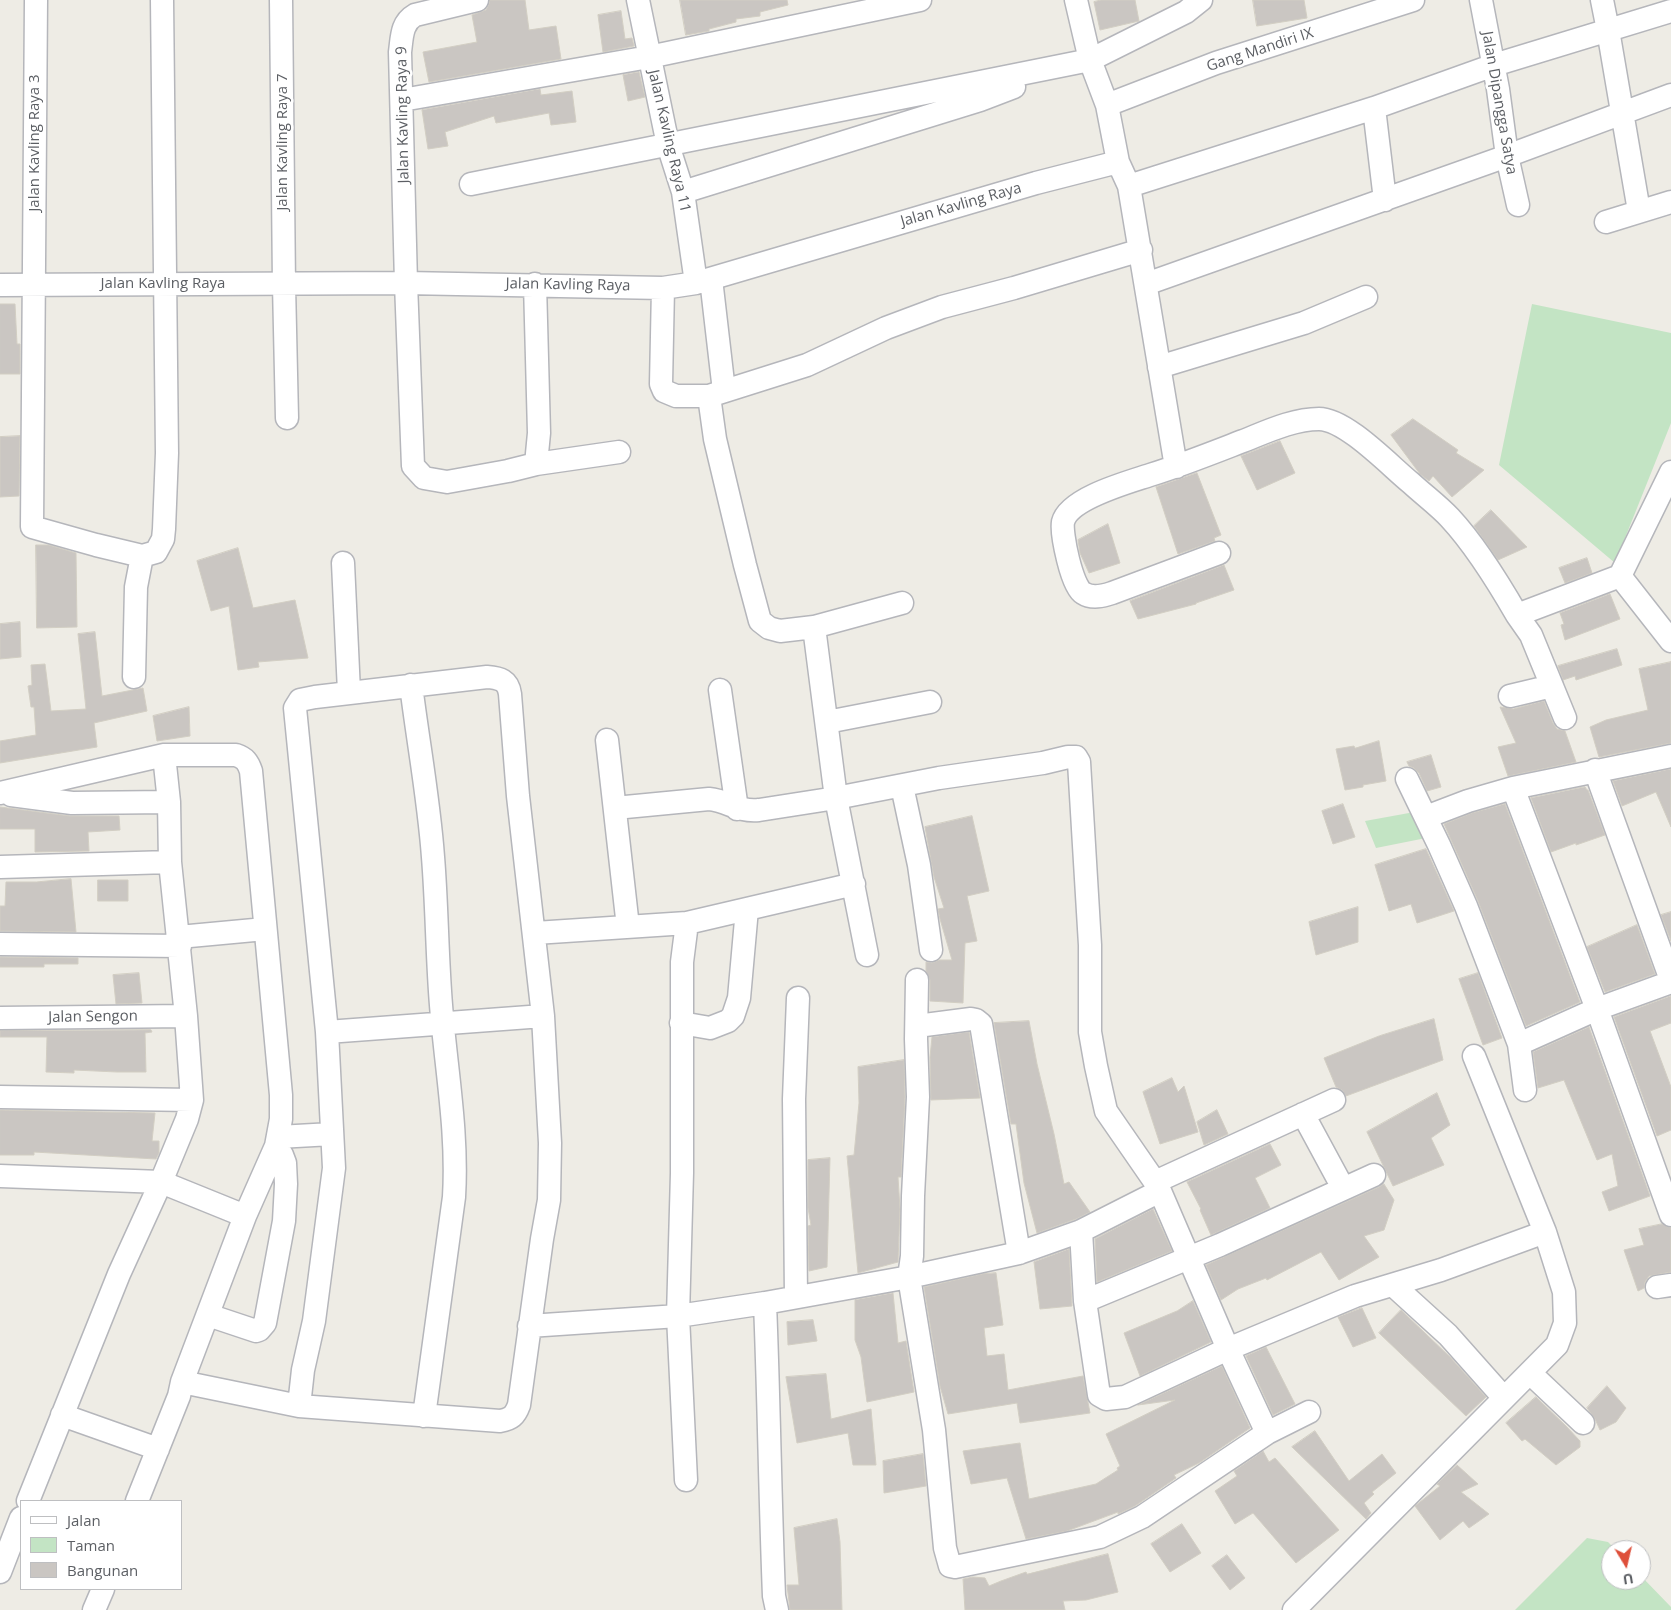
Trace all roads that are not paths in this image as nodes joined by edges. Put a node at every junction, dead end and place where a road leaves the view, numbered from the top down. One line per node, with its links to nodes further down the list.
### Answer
1 (36, 0): 42 (street, Jalan Kavling Raya 3)
2 (162, 0): 36 (street)
3 (281, 0): 41 (street, Jalan Kavling Raya 7)
4 (477, 0): 19 (street, Jalan Kavling Raya 9)
5 (638, 0): 14 (street, Jalan Kavling Raya 11)
6 (920, 0): 14 (street)
7 (1076, 0): 15 (street)
8 (1414, 0): 20 (street, Gang Mandiri IX)
9 (1481, 0): 16 (street, Jalan Dipangga Satya)
10 (1602, 0): 13 (street)
11 (1190, 4): 15 (street)
12 (1671, 11): 13 (street)
13 (1608, 30): 16 (street); 22 (street)
14 (649, 57): 19 (street); 23 (street, Jalan Kavling Raya 11)
15 (1090, 60): 17 (street); 20 (street)
16 (1494, 65): 21 (street); 24 (street, Jalan Dipangga Satya)
17 (978, 92): 23 (street); 28 (street)
18 (1671, 94): 22 (street)
19 (402, 100): 37 (street, Jalan Kavling Raya 9)
20 (1107, 105): 25 (street)
21 (1374, 108): 27 (street); 29 (street)
22 (1623, 113): 24 (street); 32 (street)
23 (668, 145): 26 (street); 28 (street, Jalan Kavling Raya 11)
24 (1507, 156): 29 (street); 31 (street, Jalan Dipangga Satya)
25 (1118, 162): 27 (street); 35 (street, Jalan Kavling Raya)
26 (471, 184)
27 (1128, 186): 34 (street)
28 (683, 192): 35 (street, Jalan Kavling Raya 11)
29 (1385, 200): 39 (street)
30 (1671, 202): 32 (street)
31 (1518, 205)
32 (1639, 211): 33 (street)
33 (1606, 222)
34 (1140, 250): 39 (street); 46 (street)
35 (703, 281): 43 (street, Jalan Kavling Raya); 46 (street, Jalan Kavling Raya 11)
36 (164, 283): 41 (street, Jalan Kavling Raya); 42 (street, Jalan Kavling Raya); 53 (street)
37 (406, 283): 38 (street, Jalan Kavling Raya); 41 (street, Jalan Kavling Raya); 49 (street, Jalan Kavling Raya 9)
38 (535, 284): 43 (street, Jalan Kavling Raya); 49 (street)
39 (1146, 284): 45 (street)
40 (0, 285): 42 (street, Jalan Kavling Raya)
41 (284, 285): 47 (street, Jalan Kavling Raya 7)
42 (34, 286): 53 (street, Jalan Kavling Raya 3)
43 (663, 288): 46 (street)
44 (1366, 296): 45 (street)
45 (1159, 367): 50 (street)
46 (716, 394): 58 (street, Jalan Kavling Raya 11)
47 (287, 418)
48 (620, 452): 49 (street, Jalan Kavling Raya 9)
49 (536, 464)
50 (1176, 467): 52 (street); 57 (street)
51 (1671, 472): 55 (street)
52 (1219, 553)
53 (142, 556): 60 (street)
54 (343, 563): 64 (street)
55 (1620, 576): 57 (street); 59 (street)
56 (902, 603): 58 (street)
57 (1517, 615): 62 (street)
58 (814, 628): 68 (street)
59 (1671, 641)
60 (134, 676)
61 (411, 685): 64 (street); 89 (street); 101 (street)
62 (1552, 686): 65 (street); 67 (street)
63 (720, 690): 80 (street)
64 (349, 692): 104 (street)
65 (1510, 696)
66 (930, 702): 68 (street)
67 (1565, 718)
68 (827, 722): 77 (street)
69 (607, 740): 79 (street)
70 (164, 755): 76 (street); 78 (street); 88 (street)
71 (1671, 756): 72 (street)
72 (1595, 770): 75 (street); 95 (street)
73 (1407, 779): 81 (street)
74 (902, 786): 77 (street); 92 (street); 117 (street)
75 (1513, 788): 81 (street); 97 (street)
76 (1, 793): 78 (street)
77 (836, 798): 80 (street); 84 (street)
78 (169, 802): 82 (street)
79 (615, 808): 80 (street); 87 (street)
80 (737, 809)
81 (1426, 817): 105 (street)
82 (170, 862): 83 (street); 90 (street)
83 (0, 867)
84 (854, 884): 85 (street); 93 (street)
85 (747, 909): 86 (street); 102 (street)
86 (687, 923): 87 (street); 102 (street)
87 (628, 927): 89 (street)
88 (265, 929): 90 (street); 113 (street)
89 (534, 932): 99 (street)
90 (180, 942): 91 (street); 98 (street)
91 (0, 944)
92 (931, 950)
93 (867, 955)
94 (917, 980): 103 (street)
95 (1671, 981): 97 (street)
96 (798, 998): 127 (street)
97 (1597, 1009): 105 (street); 119 (street)
98 (186, 1016): 100 (street, Jalan Sengon); 109 (street)
99 (543, 1016): 101 (street); 132 (street)
100 (0, 1018)
101 (442, 1023): 104 (street); 140 (street)
102 (681, 1023): 131 (street)
103 (916, 1026): 123 (street); 125 (street)
104 (327, 1032): 112 (street)
105 (1519, 1044): 107 (street)
106 (1474, 1056): 122 (street)
107 (1525, 1090)
108 (0, 1098): 109 (street)
109 (192, 1100): 116 (street)
110 (1334, 1100): 111 (street)
111 (1303, 1114): 117 (street); 118 (street)
112 (332, 1134): 113 (street); 137 (street)
113 (277, 1141): 120 (street); 130 (street)
114 (1374, 1175): 118 (street)
115 (0, 1176): 116 (street)
116 (161, 1182): 120 (street); 139 (street)
117 (1158, 1186): 121 (street); 124 (street)
118 (1342, 1188): 124 (street)
119 (1671, 1215)
120 (245, 1216): 130 (street)
121 (1081, 1231): 123 (street); 128 (street)
122 (1545, 1232): 126 (street); 134 (street)
123 (1019, 1253): 125 (street)
124 (1190, 1258): 128 (street); 133 (street)
125 (909, 1277): 127 (street); 142 (street)
126 (1393, 1285): 133 (street); 136 (street)
127 (796, 1297): 129 (street)
128 (1085, 1301): 133 (street)
129 (765, 1303): 131 (street); 151 (street)
130 (208, 1315): 135 (street)
131 (678, 1316): 132 (street); 144 (street)
132 (530, 1326): 140 (street)
133 (1228, 1349): 142 (street)
134 (1530, 1373): 136 (street); 141 (street)
135 (182, 1382): 137 (street); 143 (street)
136 (1504, 1398): 152 (street)
137 (299, 1406): 140 (street)
138 (1309, 1412): 142 (street)
139 (62, 1415): 143 (street); 145 (street)
140 (424, 1416)
141 (1583, 1423)
142 (1267, 1433)
143 (158, 1449): 146 (street)
144 (686, 1480)
145 (28, 1500)
146 (137, 1500)
147 (20, 1521): 148 (street)
148 (0, 1572)
149 (103, 1590): 150 (street)
150 (94, 1610)
151 (777, 1610)
152 (1294, 1610)

